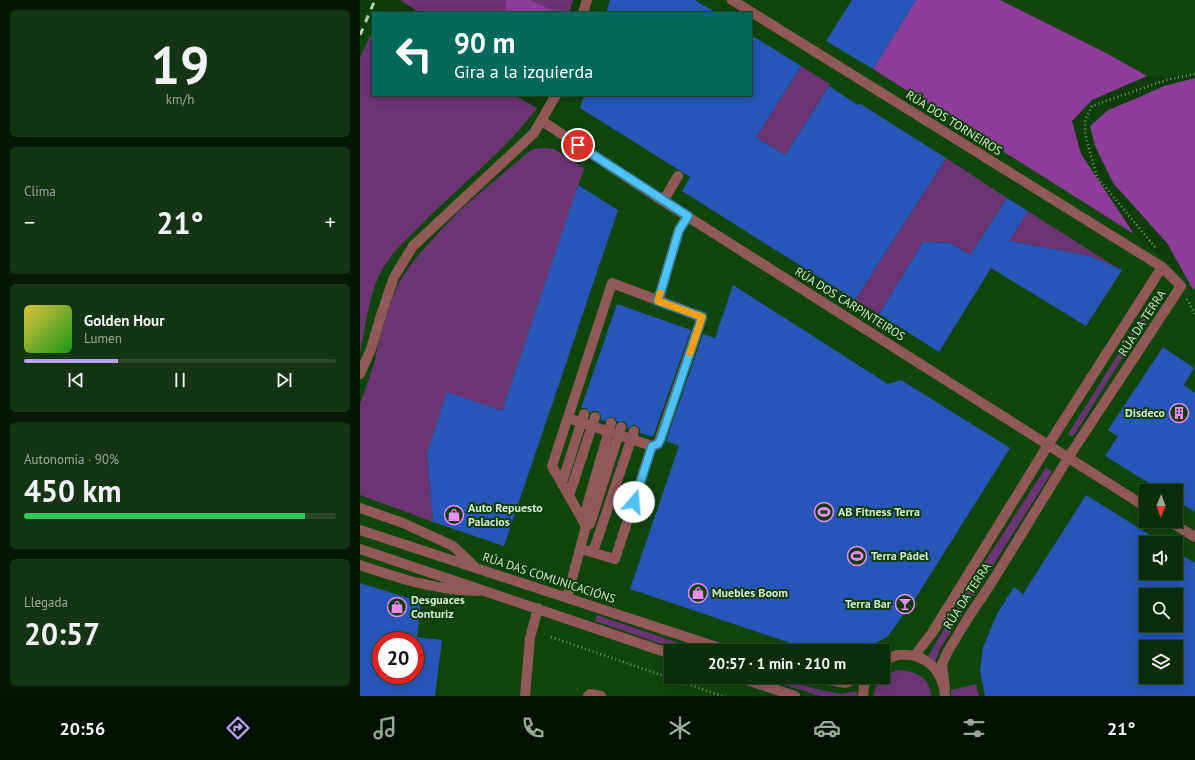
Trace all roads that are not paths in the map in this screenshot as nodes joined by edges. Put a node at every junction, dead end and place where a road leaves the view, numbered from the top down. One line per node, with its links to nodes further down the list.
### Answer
1 (587, 0): 3 (street)
2 (732, 0): 4 (street, RÚA DOS TORNEIROS)
3 (583, 12)
4 (751, 12)
5 (752, 12): 11 (street, RÚA DOS TORNEIROS)
6 (555, 96): 7 (street)
7 (542, 121): 9 (street, RÚA DOS CARPINTEIROS); 13 (street)
8 (678, 176): 9 (street)
9 (663, 200): 10 (street, RÚA DOS CARPINTEIROS)
10 (688, 216): 12 (street); 20 (street, RÚA DOS CARPINTEIROS)
11 (1162, 268): 20 (street, RÚA DA TERRA); 22 (street, RÚA DA TERRA)
12 (658, 301): 14 (street); 21 (street)
13 (360, 374)
14 (568, 418): 15 (street); 23 (street)
15 (582, 418): 16 (street); 23 (street)
16 (593, 422): 17 (street); 24 (street)
17 (610, 427): 18 (street); 27 (street)
18 (620, 431): 19 (street); 27 (street)
19 (633, 435): 21 (street); 33 (street)
20 (1048, 445): 22 (street, RÚA DOS CARPINTEIROS); 41 (street, RÚA DA TERRA)
21 (652, 446): 33 (street)
22 (1068, 458): 25 (street, RÚA DOS CARPINTEIROS); 45 (street, RÚA DA TERRA)
23 (562, 483): 24 (street)
24 (569, 496): 27 (street)
25 (1139, 503)
26 (360, 508): 35 (street)
27 (584, 523): 32 (street)
28 (1180, 528): 30 (street)
29 (360, 530): 35 (street, RÚA DAS COMUNICACIÓNS)
30 (1195, 537)
31 (360, 549): 36 (street)
32 (581, 549): 33 (street); 37 (street)
33 (593, 552)
34 (360, 565): 36 (street)
35 (475, 568): 37 (street, RÚA DAS COMUNICACIÓNS)
36 (488, 591): 38 (street)
37 (567, 598): 39 (street, RÚA DAS COMUNICACIÓNS)
38 (538, 608): 40 (street); 46 (street)
39 (708, 644)
40 (664, 652)
41 (914, 656): 42 (street); 45 (street)
42 (890, 658)
43 (759, 684): 49 (street)
44 (865, 684): 50 (street)
45 (945, 692)
46 (525, 696)
47 (588, 696): 48 (street)
48 (601, 696)
49 (795, 696)
50 (863, 696)

